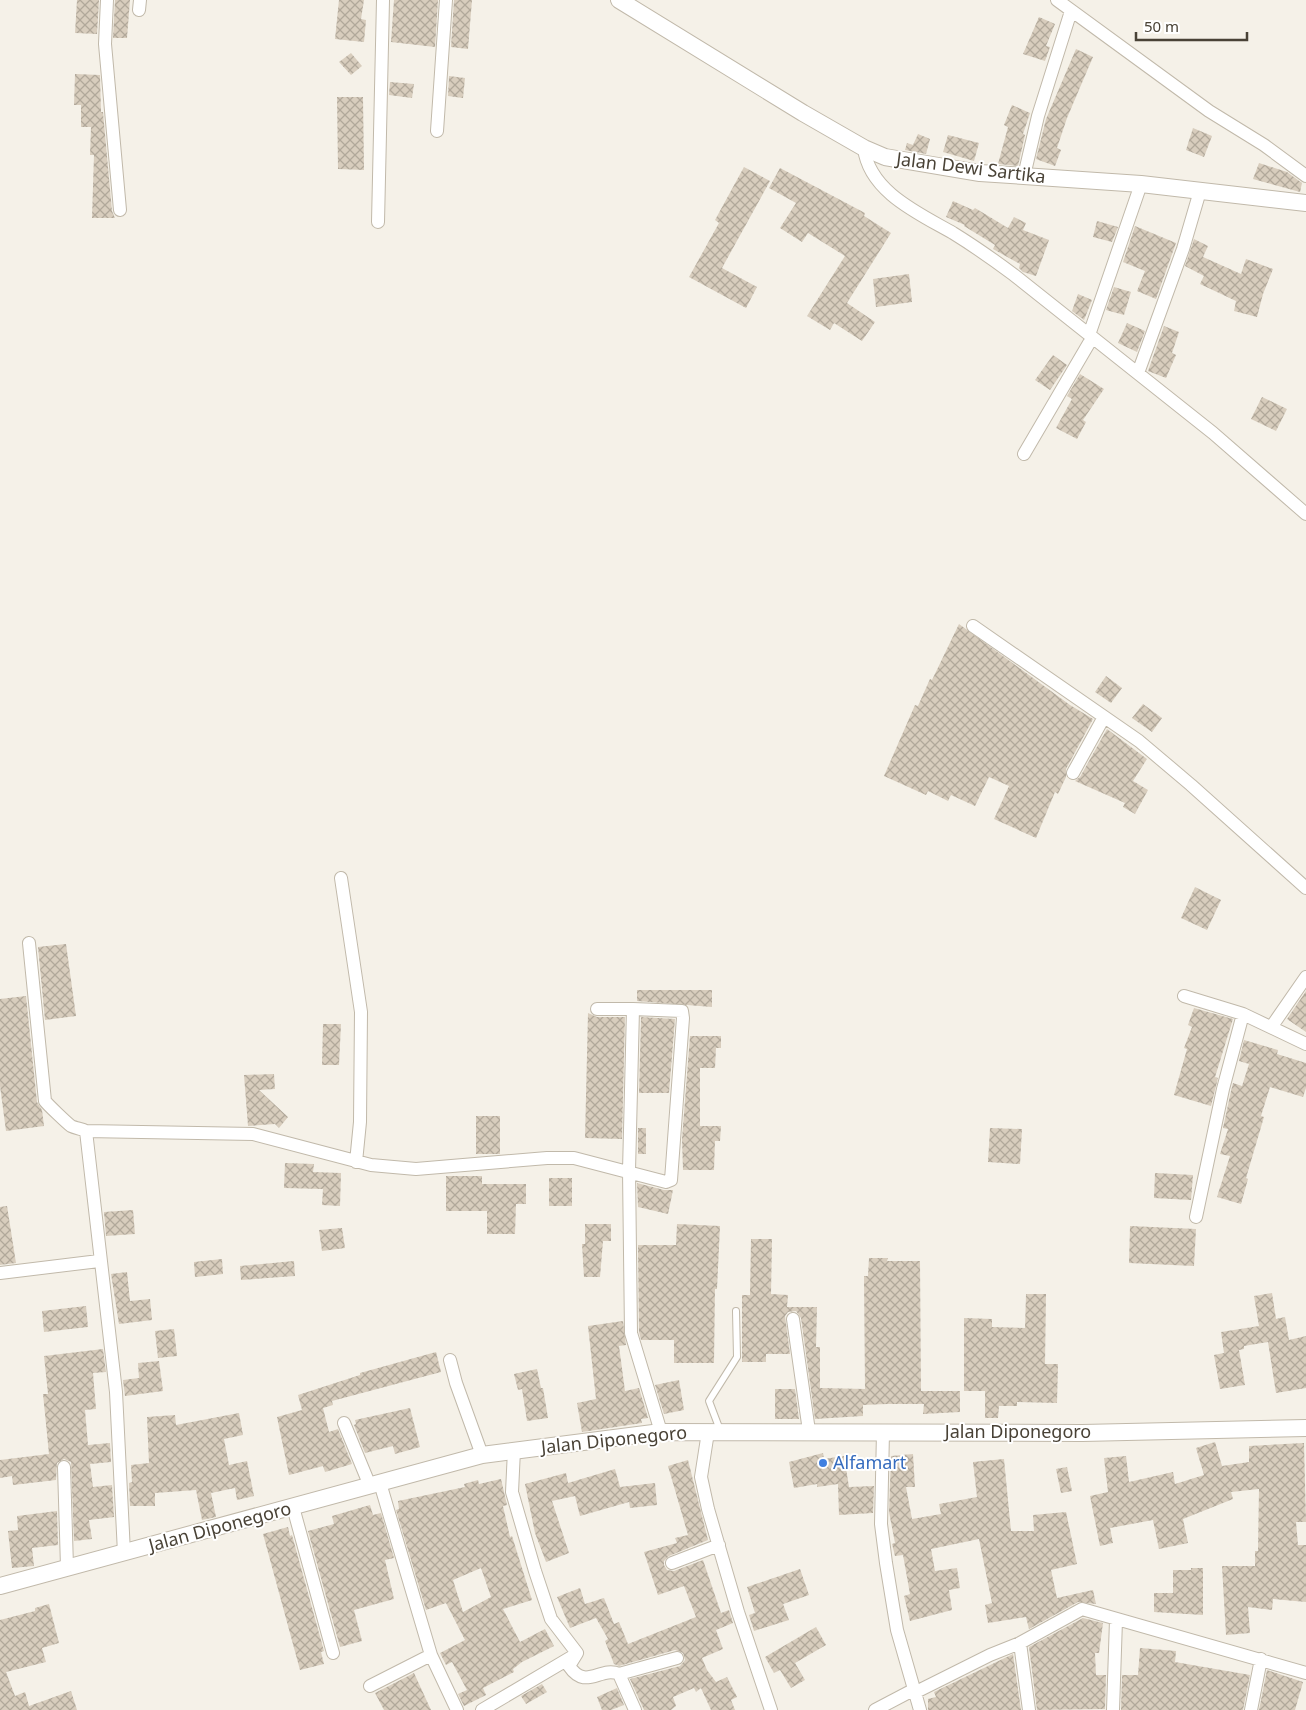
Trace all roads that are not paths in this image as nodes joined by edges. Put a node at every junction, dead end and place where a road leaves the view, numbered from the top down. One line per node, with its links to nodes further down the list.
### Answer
1 (107, 0): 14 (street)
2 (383, 0): 15 (street)
3 (446, 0): 7 (street)
4 (619, 0): 8 (street, Jalan Dewi Sartika)
5 (1058, 0): 6 (street)
6 (1071, 11): 9 (street); 10 (street)
7 (437, 132)
8 (864, 148): 9 (street, Jalan Dewi Sartika); 16 (street)
9 (1024, 176): 11 (street, Jalan Dewi Sartika)
10 (1306, 176)
11 (1141, 184): 12 (street, Jalan Dewi Sartika); 16 (street)
12 (1200, 191): 13 (street, Jalan Dewi Sartika); 17 (street)
13 (1306, 203)
14 (120, 210)
15 (378, 222)
16 (1091, 336): 17 (street); 18 (street)
17 (1138, 372): 19 (street)
18 (1024, 454)
19 (1306, 514)
20 (973, 626): 21 (street)
21 (1104, 717): 22 (street); 24 (street)
22 (1073, 773)
23 (341, 878): 34 (street)
24 (1306, 888)
25 (29, 943): 33 (street)
26 (1306, 977): 31 (street)
27 (1184, 996): 30 (street)
28 (596, 1009): 29 (street)
29 (634, 1010): 35 (street); 35 (street)
30 (1243, 1014): 31 (street); 36 (street)
31 (1272, 1026): 32 (street)
32 (1306, 1044)
33 (86, 1130): 34 (street); 37 (street)
34 (356, 1162): 35 (street)
35 (629, 1171): 45 (street)
36 (1196, 1217)
37 (99, 1261): 38 (street); 54 (street)
38 (0, 1273)
39 (736, 1311): 46 (lane)
40 (793, 1319): 44 (street)
41 (450, 1360): 49 (street)
42 (344, 1423): 51 (street)
43 (1306, 1428): 47 (street, Jalan Diponegoro)
44 (808, 1431): 46 (street, Jalan Diponegoro); 47 (street, Jalan Diponegoro)
45 (661, 1432): 46 (street, Jalan Diponegoro); 48 (street, Jalan Diponegoro)
46 (714, 1432): 53 (street)
47 (883, 1432): 68 (street)
48 (514, 1450): 49 (street, Jalan Diponegoro); 61 (street)
49 (482, 1455): 51 (street, Jalan Diponegoro)
50 (64, 1466): 56 (street)
51 (375, 1485): 52 (street, Jalan Diponegoro); 62 (street)
52 (293, 1506): 54 (street, Jalan Diponegoro); 60 (street)
53 (719, 1545): 55 (street); 72 (street)
54 (124, 1553): 56 (street, Jalan Diponegoro)
55 (672, 1563)
56 (67, 1567): 57 (street, Jalan Diponegoro)
57 (0, 1586)
58 (1116, 1620): 59 (street); 64 (street); 76 (street)
59 (1020, 1643): 68 (street); 75 (street)
60 (333, 1653)
61 (577, 1654): 66 (street); 70 (street)
62 (431, 1655): 67 (street); 69 (street)
63 (677, 1658): 66 (street)
64 (1261, 1659): 65 (street); 77 (street)
65 (1306, 1673)
66 (619, 1674): 71 (street)
67 (370, 1686)
68 (916, 1690): 73 (street); 74 (street)
69 (457, 1710)
70 (482, 1710)
71 (635, 1710)
72 (771, 1710)
73 (875, 1710)
74 (920, 1710)
75 (1029, 1710)
76 (1113, 1710)
77 (1251, 1710)

